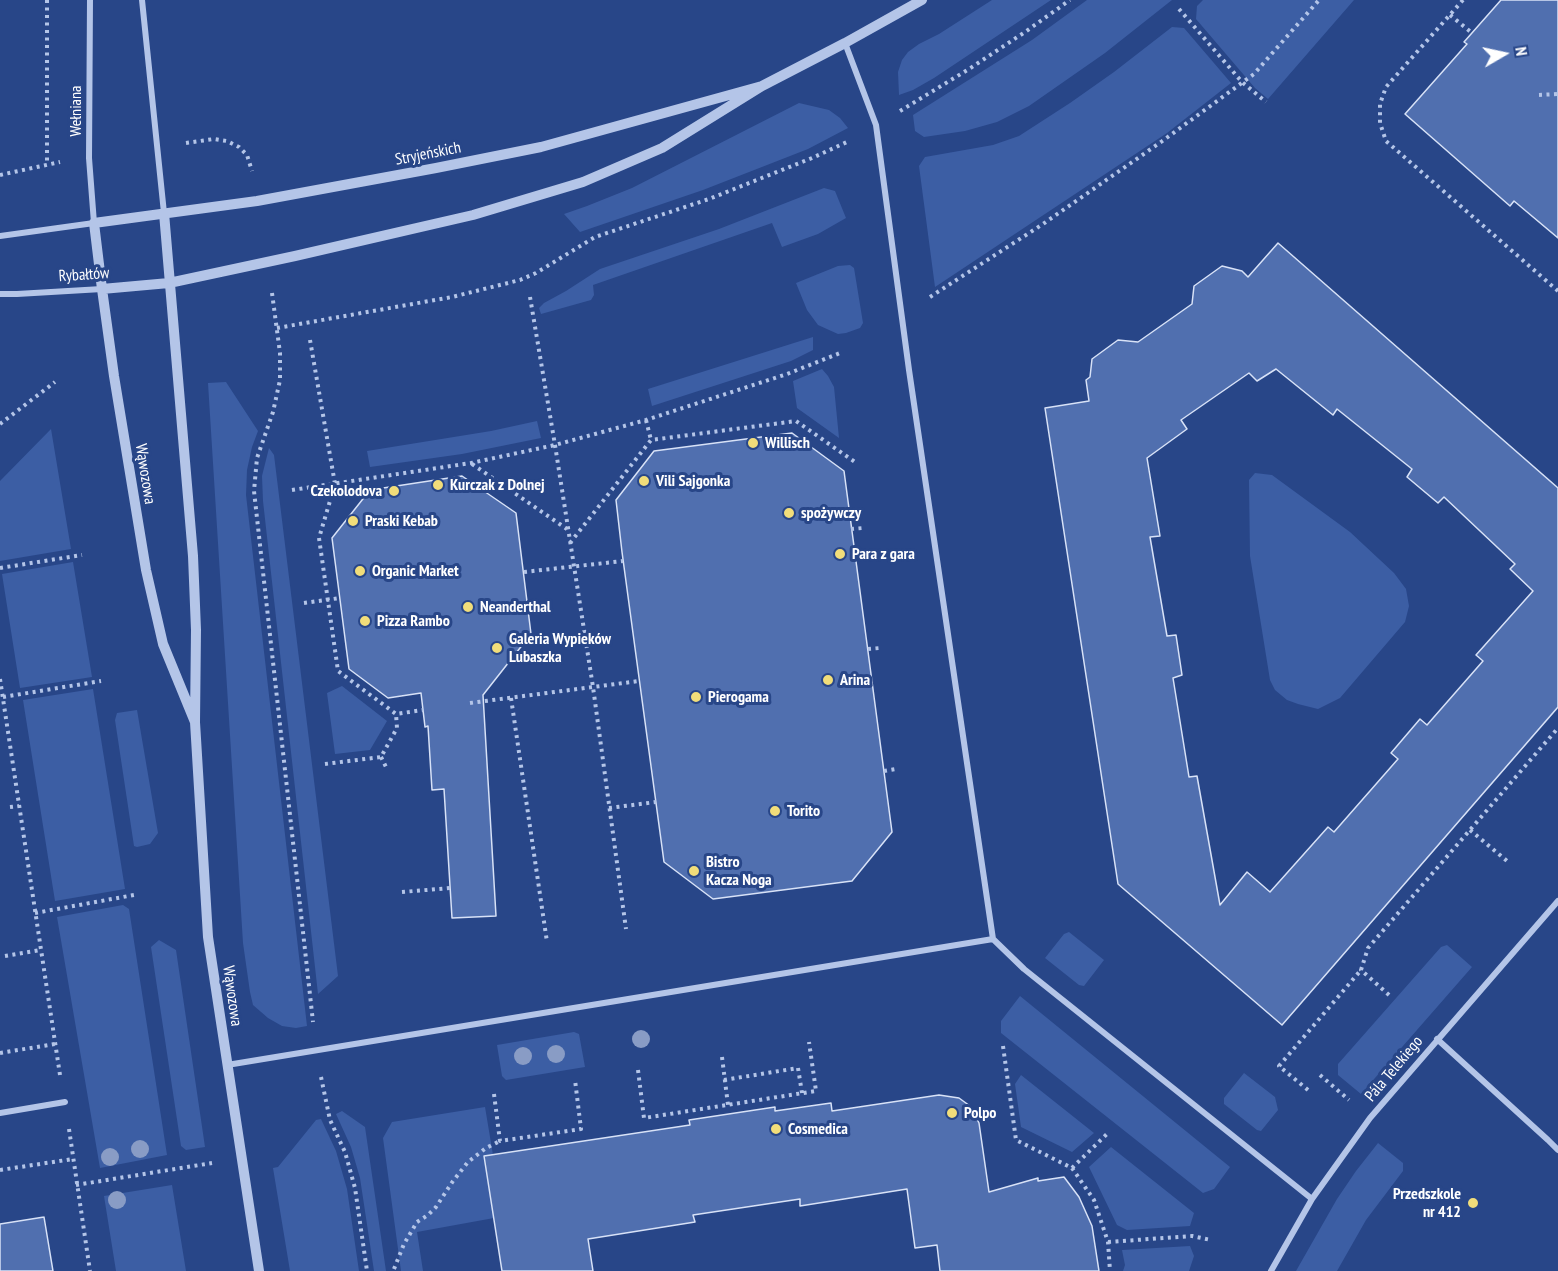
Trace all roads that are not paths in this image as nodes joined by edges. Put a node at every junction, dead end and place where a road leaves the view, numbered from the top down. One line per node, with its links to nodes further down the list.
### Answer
1 (90, 0): 7 (street, Wełniana)
2 (142, 0): 6 (street)
3 (922, 0): 4 (street, Stryjeńskich)
4 (845, 44): 5 (street, Stryjeńskich); 14 (street)
5 (762, 86): 6 (street, Stryjeńskich); 9 (street, Stryjeńskich)
6 (164, 213): 7 (street, Stryjeńskich); 9 (street, Wąwozowa)
7 (94, 223): 8 (street); 10 (street, Wąwozowa)
8 (0, 237)
9 (169, 283): 10 (street, Rybałtów); 12 (street, Wąwozowa)
10 (102, 289): 11 (street, Rybałtów); 12 (street, Wąwozowa)
11 (0, 294)
12 (195, 722): 16 (street, Wąwozowa)
13 (1558, 901): 15 (street, Pála Telekiego)
14 (993, 939): 16 (street); 20 (street)
15 (1437, 1039): 19 (street); 20 (street, Pála Telekiego)
16 (227, 1065): 21 (street, Wąwozowa)
17 (64, 1102): 18 (street)
18 (0, 1113)
19 (1558, 1150)
20 (1312, 1199): 22 (street, Pála Telekiego)
21 (259, 1271)
22 (1271, 1271)

